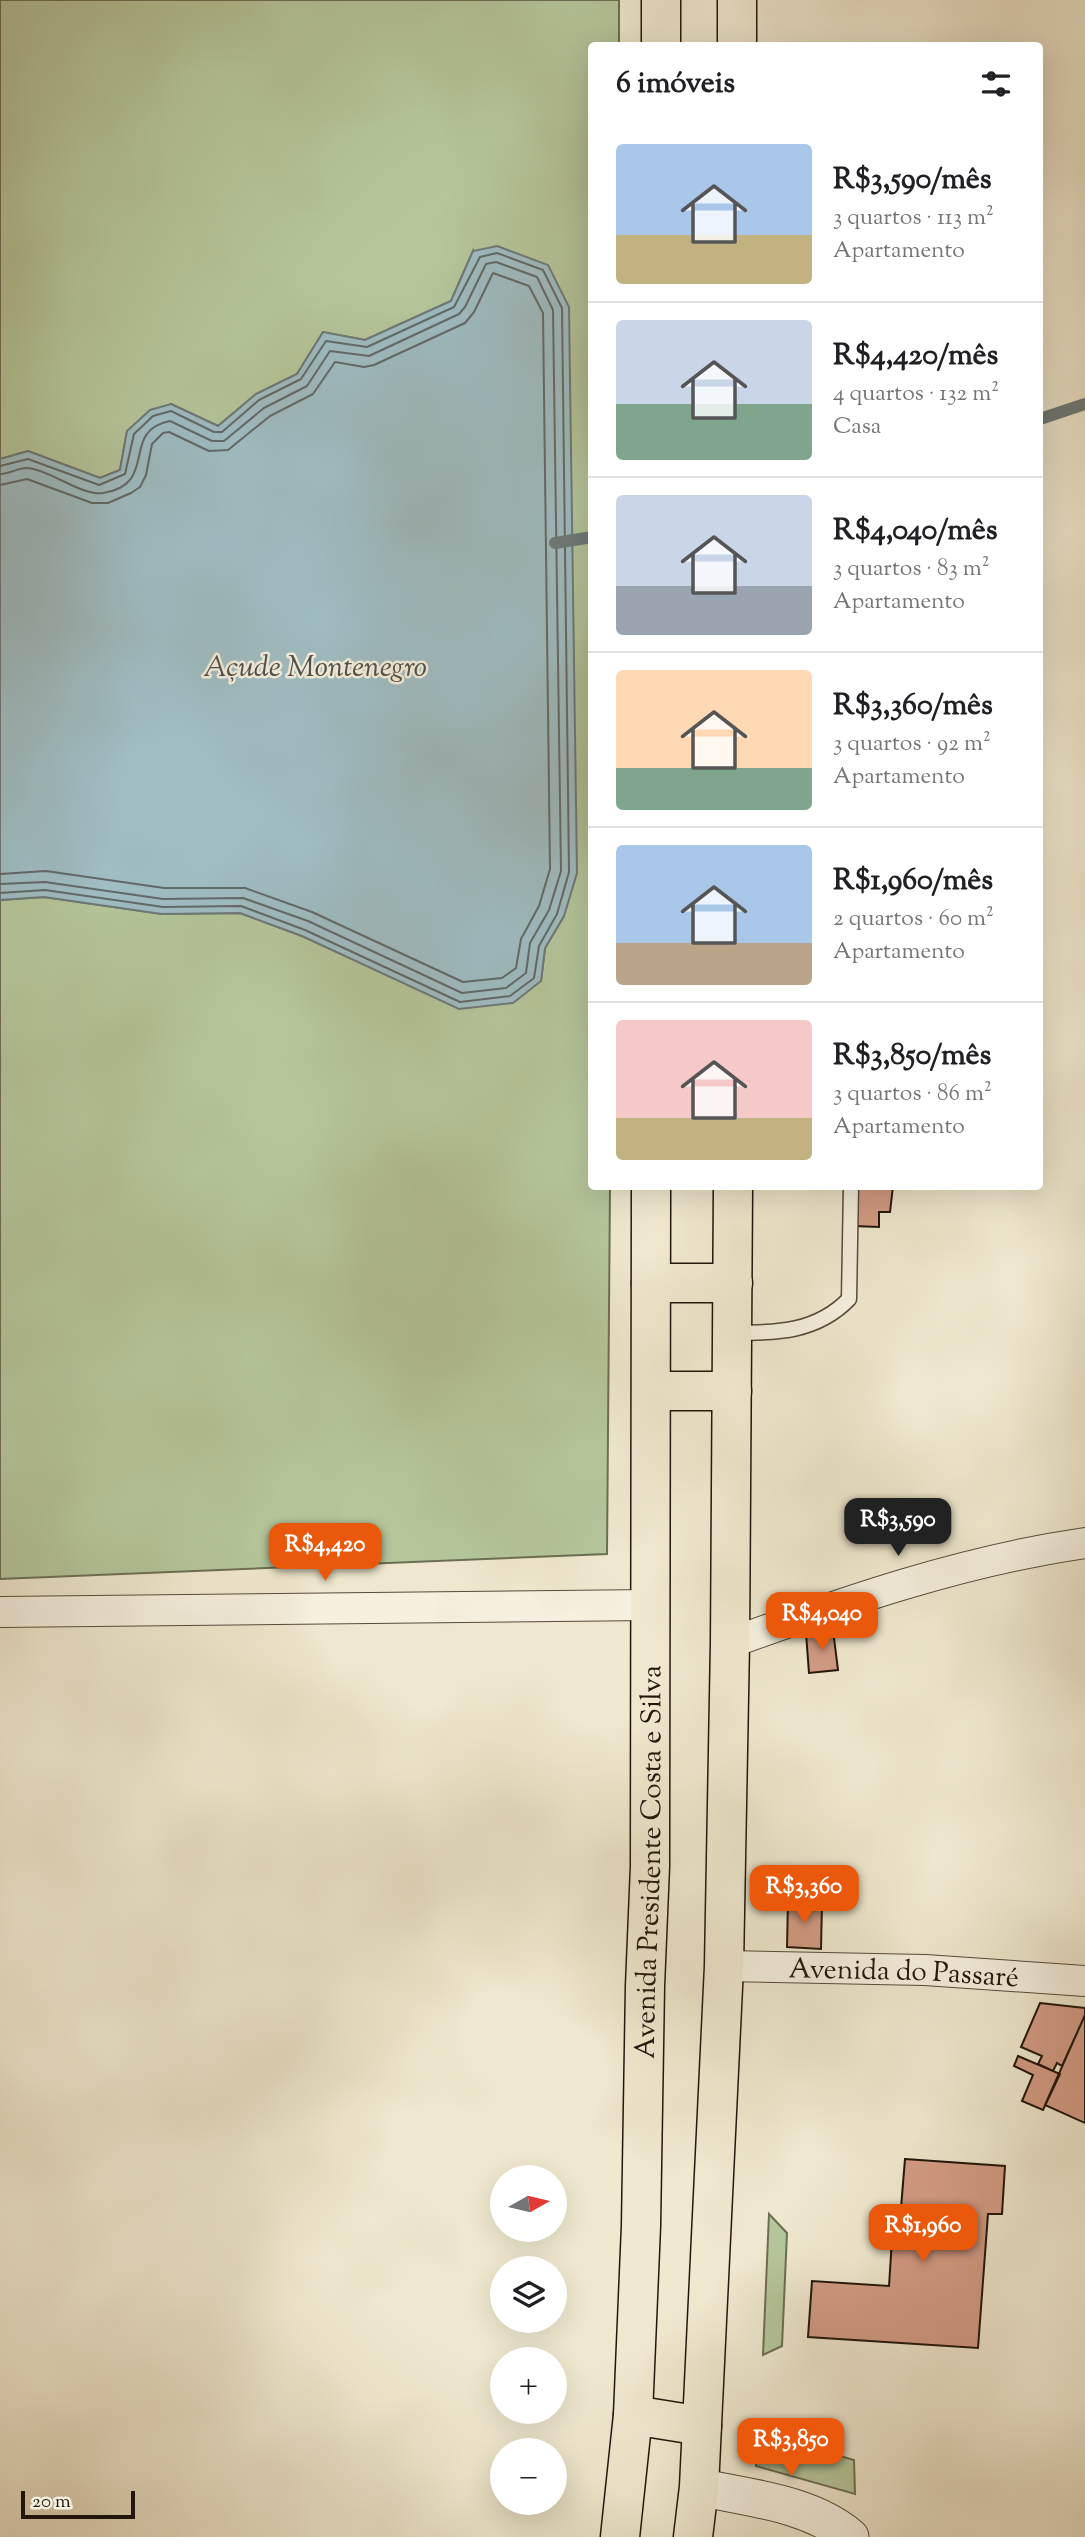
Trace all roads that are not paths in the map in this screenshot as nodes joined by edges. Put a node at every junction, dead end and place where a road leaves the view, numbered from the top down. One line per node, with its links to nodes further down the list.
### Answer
1 (661, 0): 3 (main road)
2 (737, 0): 4 (main road)
3 (661, 42)
4 (737, 42)
5 (652, 1190): 8 (main road, Avenida Presidente Costa e Silva)
6 (733, 1190): 9 (main road)
7 (851, 1190): 10 (lane)
8 (651, 1283): 9 (main road); 11 (main road, Avenida Presidente Costa e Silva)
9 (733, 1283): 10 (main road)
10 (734, 1333): 12 (main road)
11 (653, 1391): 12 (main road); 14 (main road, Avenida Presidente Costa e Silva)
12 (732, 1391): 16 (main road)
13 (1085, 1543): 16 (street)
14 (651, 1605): 15 (street); 19 (main road, Avenida Presidente Costa e Silva)
15 (0, 1612)
16 (730, 1643): 17 (main road)
17 (724, 1966): 18 (street, Avenida do Passaré); 20 (main road)
18 (1085, 1981)
19 (633, 2414): 20 (main road); 22 (main road, Avenida Presidente Costa e Silva)
20 (702, 2426): 21 (main road)
21 (699, 2487): 23 (main road); 24 (street)
22 (620, 2537)
23 (693, 2537)
24 (850, 2537)

